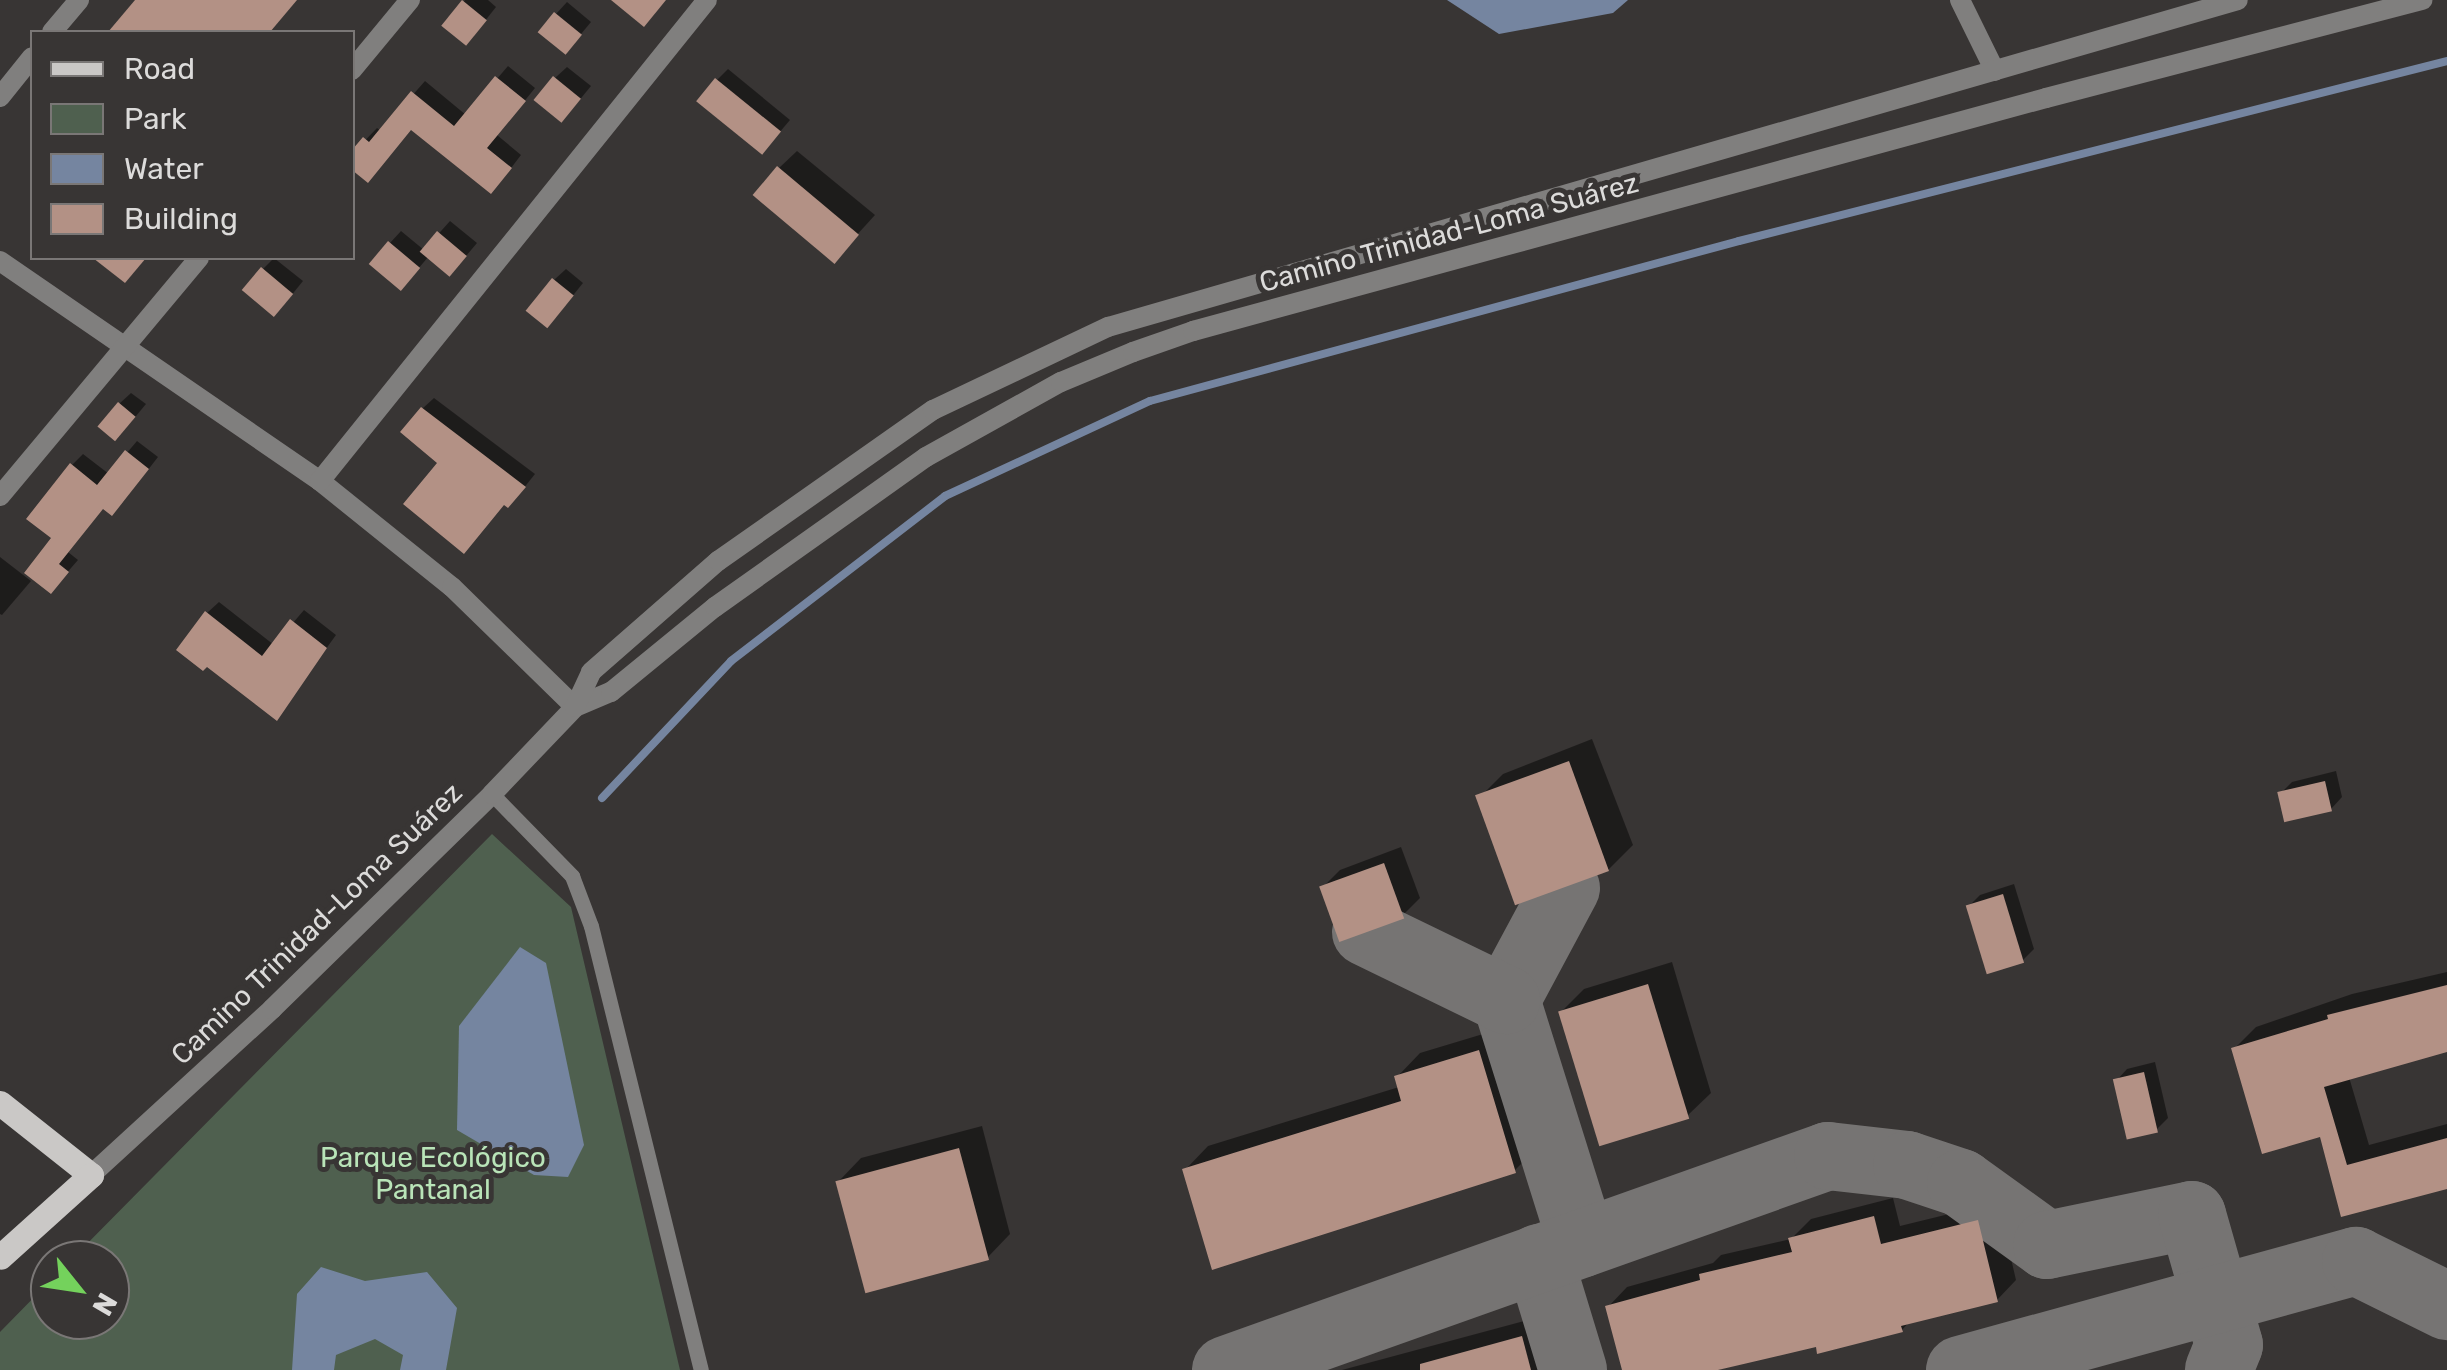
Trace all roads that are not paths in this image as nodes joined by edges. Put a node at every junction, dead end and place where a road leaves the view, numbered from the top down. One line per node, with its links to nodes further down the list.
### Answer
1 (78, 0): 7 (street)
2 (410, 0): 9 (street)
3 (707, 0): 15 (street)
4 (1960, 0): 10 (street)
5 (2238, 0): 10 (street, Camino Trinidad-Loma Suárez)
6 (2422, 0): 17 (street, Camino Trinidad-Loma Suárez)
7 (54, 30)
8 (30, 60): 11 (street)
9 (355, 66)
10 (1996, 71): 17 (street, Camino Trinidad-Loma Suárez)
11 (0, 97)
12 (198, 260): 14 (street)
13 (0, 261): 14 (street)
14 (125, 348): 15 (street); 16 (street)
15 (320, 481): 17 (street)
16 (0, 496)
17 (574, 707): 18 (street, Camino Trinidad-Loma Suárez)
18 (492, 794): 20 (street, Camino Trinidad-Loma Suárez); 22 (lane)
19 (0, 1104): 20 (main road)
20 (91, 1175): 21 (main road)
21 (0, 1257)
22 (701, 1370)

